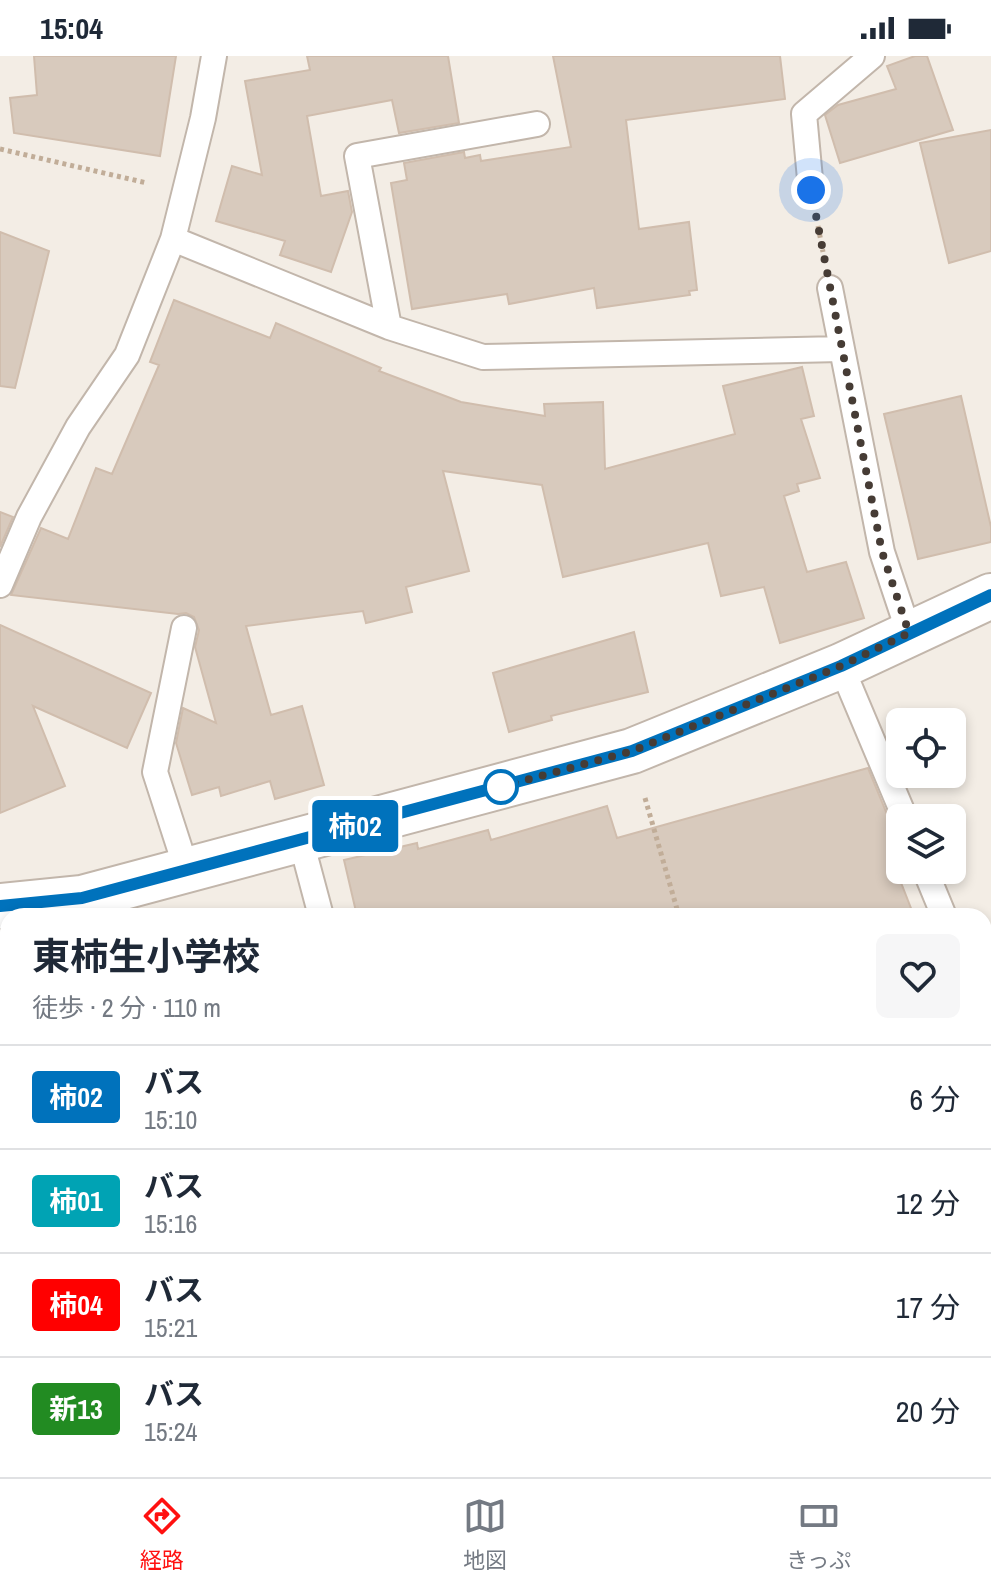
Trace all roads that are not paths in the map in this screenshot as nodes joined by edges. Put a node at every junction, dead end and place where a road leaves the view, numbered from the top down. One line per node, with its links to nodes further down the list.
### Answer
1 (214, 56): 5 (lane)
2 (872, 56): 4 (lane)
3 (537, 124): 7 (lane)
4 (811, 190)
5 (173, 239): 7 (lane); 9 (lane)
6 (830, 288): 8 (lane)
7 (389, 327): 8 (lane)
8 (841, 349): 12 (lane)
9 (0, 585)
10 (991, 596): 12 (street)
11 (184, 628): 16 (lane)
12 (909, 633): 13 (street)
13 (841, 666): 14 (lane); 15 (street)
14 (899, 804)
15 (301, 841): 16 (street); 19 (lane)
16 (187, 871): 18 (street)
17 (931, 884): 20 (lane)
18 (0, 906)
19 (319, 908)
20 (941, 908)

